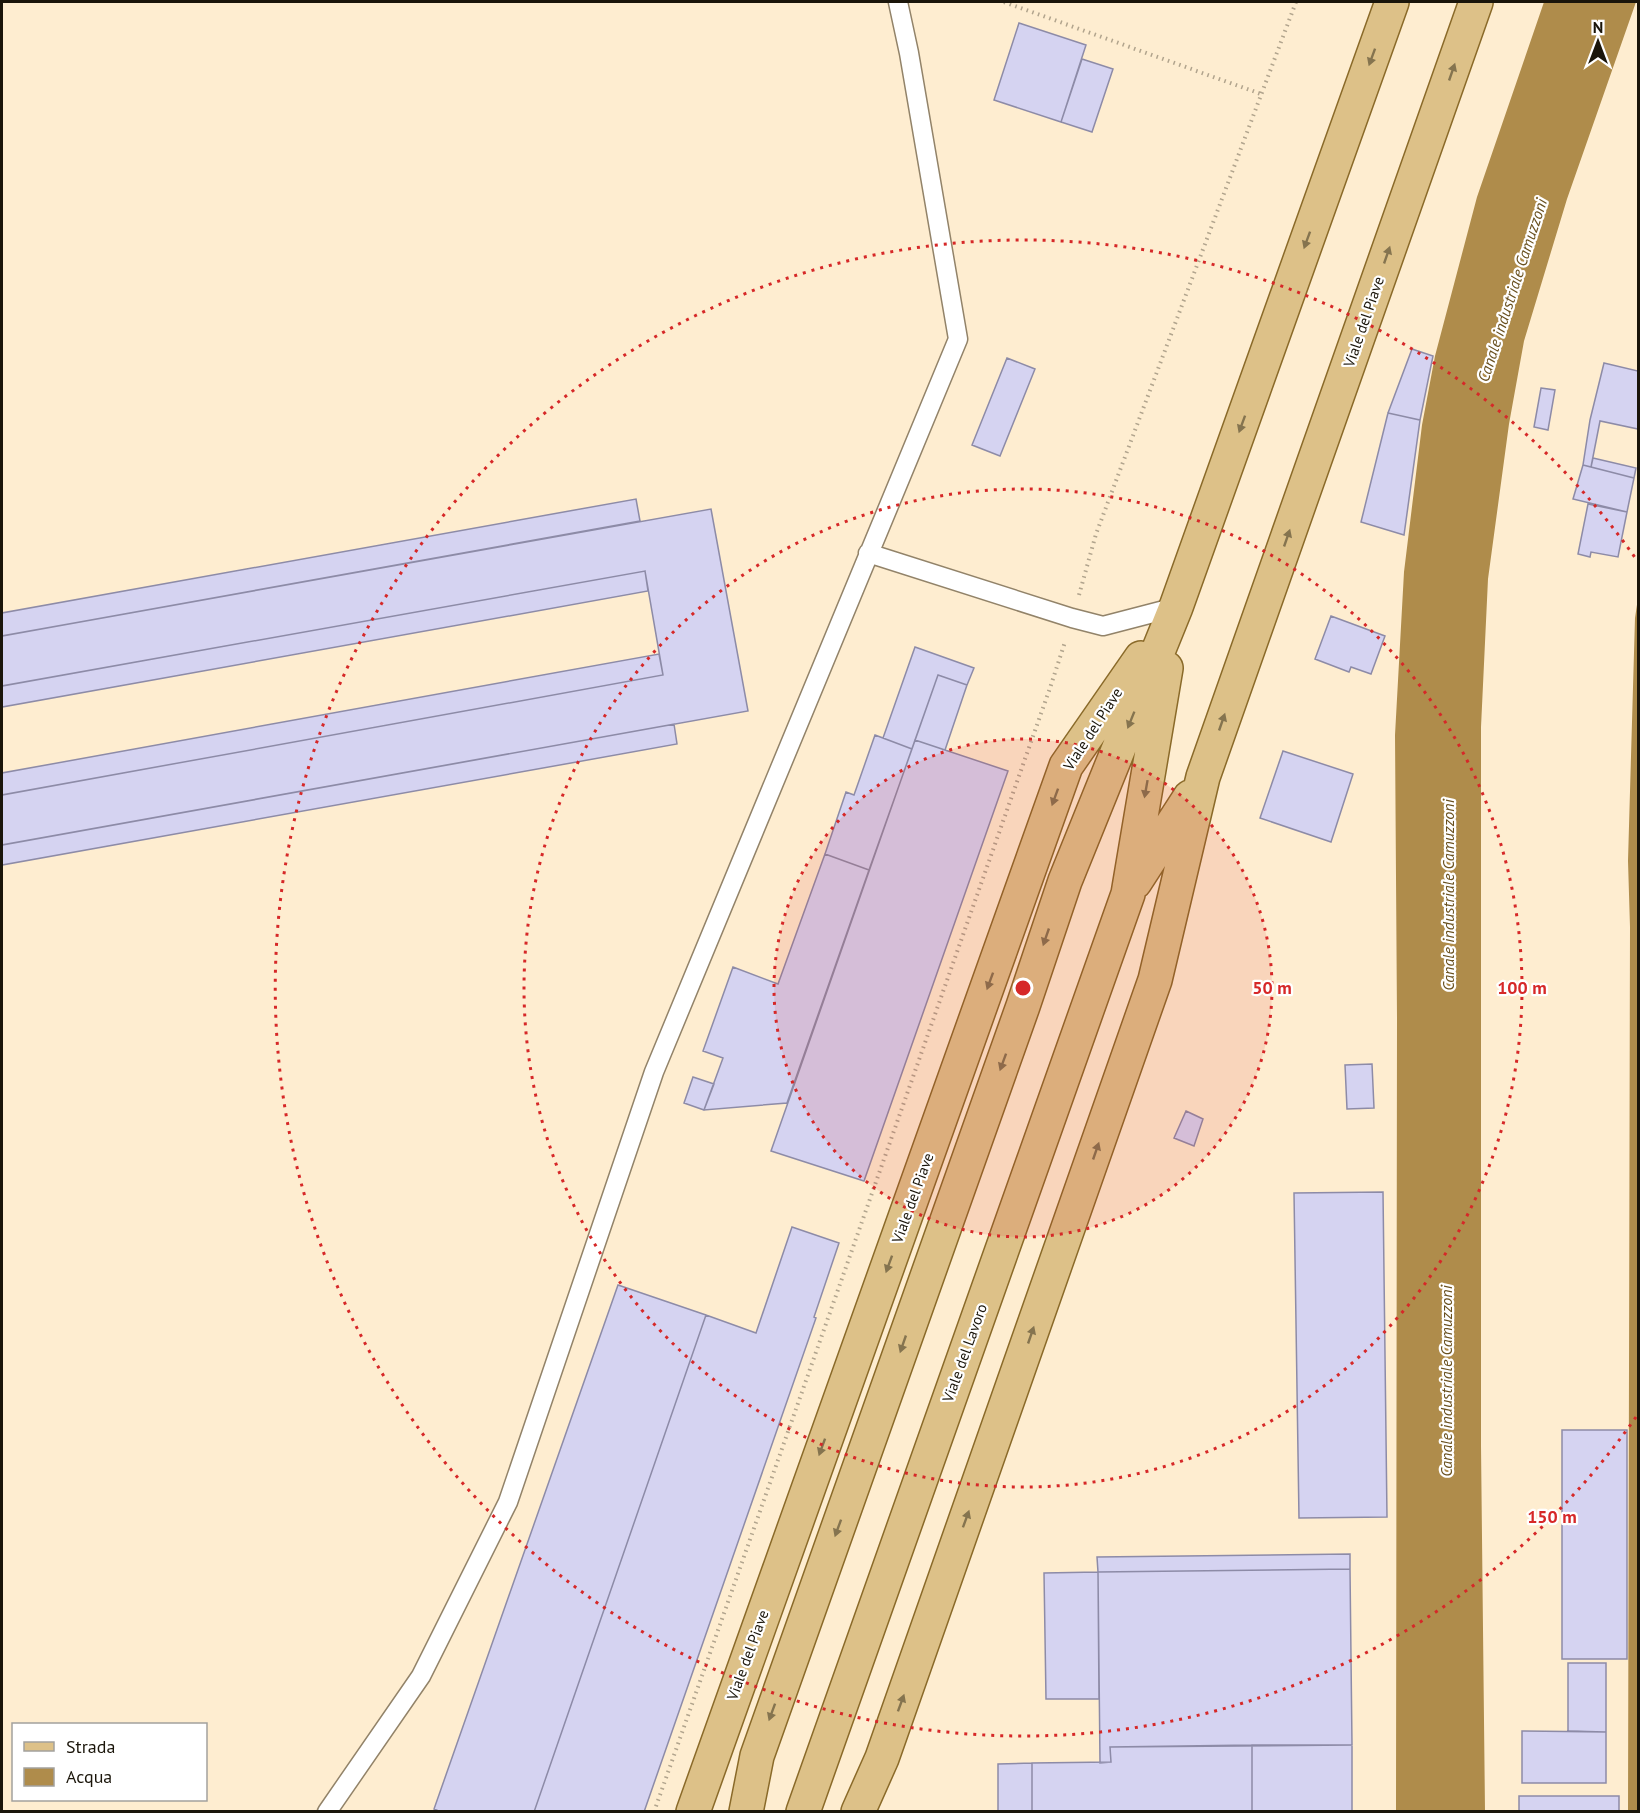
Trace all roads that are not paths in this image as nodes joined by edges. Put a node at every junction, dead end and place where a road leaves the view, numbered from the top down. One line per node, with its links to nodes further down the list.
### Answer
1 (898, 2): 4 (lane)
2 (1392, 2): 5 (main road, Viale del Piave, one-way to 5)
3 (1476, 2): 6 (main road, Viale del Piave, one-way to 3)
4 (868, 554): 5 (lane); 9 (lane)
5 (1176, 607): 7 (main road, Viale del Piave, one-way to 7); 10 (main road, Viale del Piave, one-way to 10); 11 (main road, Viale del Piave, one-way to 11)
6 (1203, 777): 7 (main road, Viale del Piave); 8 (main road, Viale del Piave, one-way to 6)
7 (1128, 894): 12 (main road, Viale del Lavoro)
8 (882, 1758): 13 (main road, Viale del Piave); 14 (main road, Viale del Piave)
9 (327, 1812)
10 (693, 1812)
11 (746, 1812)
12 (803, 1812)
13 (858, 1812)
14 (870, 1812)

